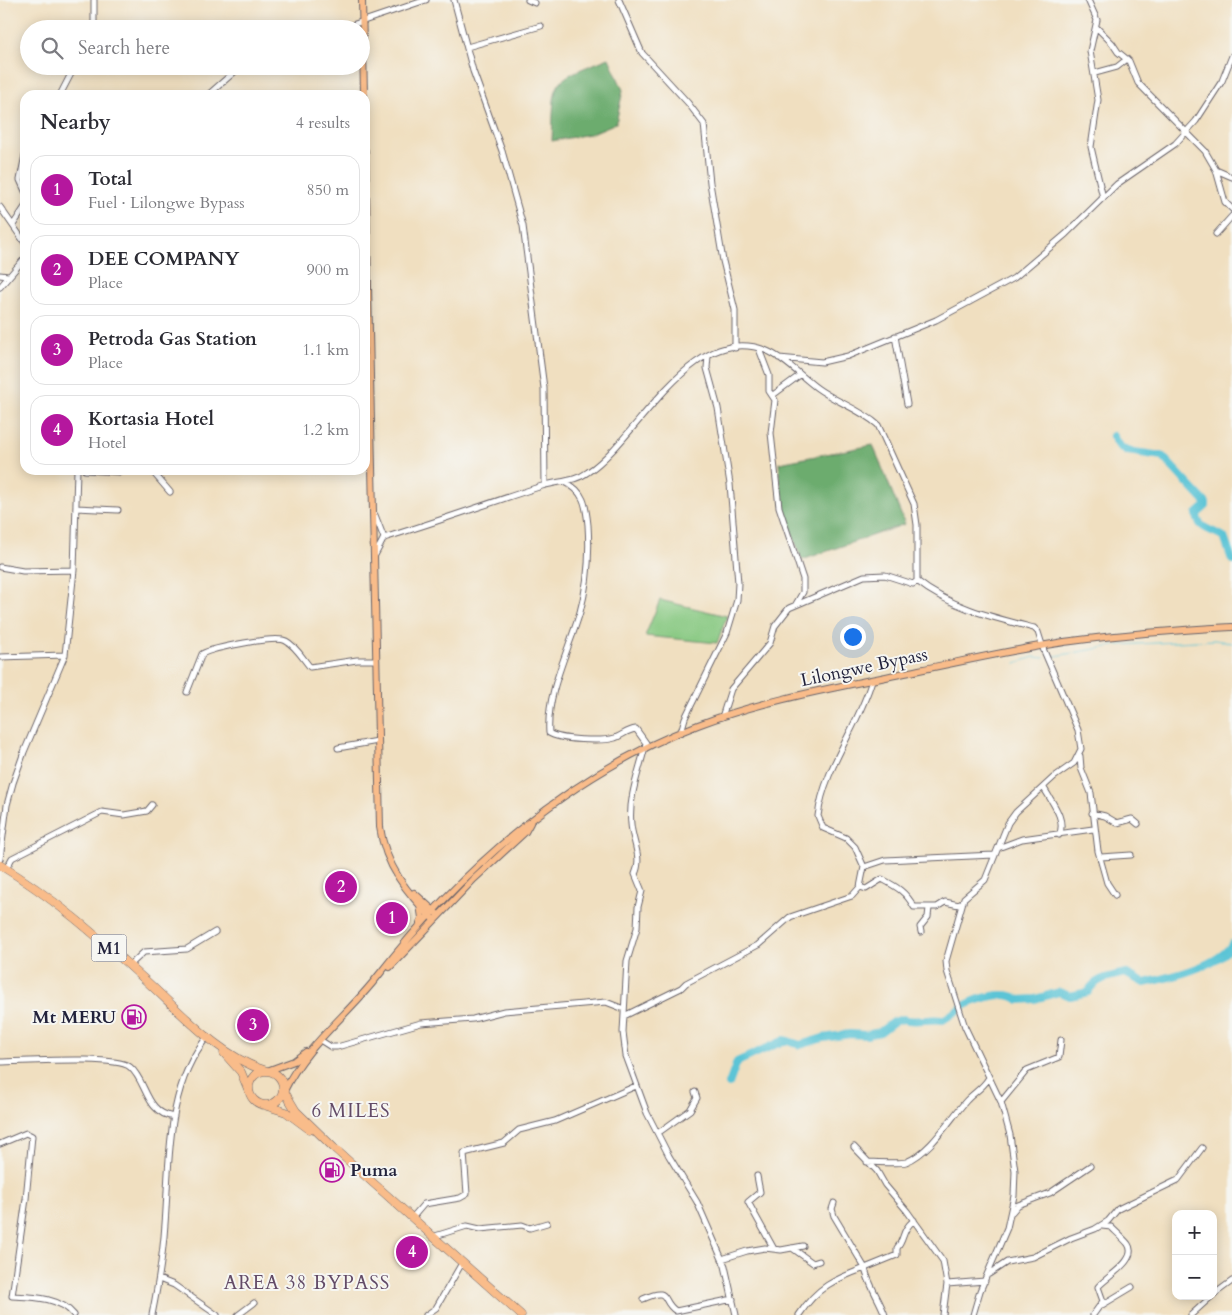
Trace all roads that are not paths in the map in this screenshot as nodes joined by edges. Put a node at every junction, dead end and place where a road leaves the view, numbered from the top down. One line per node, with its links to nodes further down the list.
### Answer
1 (94, 0): 9 (street)
2 (362, 0): 10 (main road)
3 (426, 0): 11 (street)
4 (454, 0): 14 (street)
5 (528, 0): 8 (street)
6 (619, 0): 40 (street)
7 (1088, 0): 13 (street)
8 (535, 3)
9 (94, 20)
10 (362, 20)
11 (365, 20)
12 (541, 26): 14 (street)
13 (1097, 28): 16 (street); 17 (street)
14 (467, 47): 51 (street)
15 (1232, 56): 24 (street)
16 (1127, 59): 17 (street); 24 (street)
17 (1095, 73): 27 (street)
18 (70, 75): 21 (street)
19 (231, 75): 22 (street)
20 (363, 75): 23 (main road)
21 (63, 90)
22 (214, 90)
23 (364, 90)
24 (1185, 130): 25 (street); 27 (street)
25 (1216, 170): 26 (street); 29 (street)
26 (1232, 177)
27 (1103, 198): 39 (street)
28 (0, 207): 32 (street)
29 (1232, 209)
30 (20, 214): 32 (street)
31 (1232, 216): 33 (street)
32 (13, 225): 34 (street)
33 (1216, 234)
34 (20, 236)
35 (20, 263): 37 (street)
36 (0, 275): 37 (street)
37 (8, 276): 38 (street)
38 (0, 287)
39 (895, 336): 43 (street); 47 (street)
40 (735, 348): 41 (street); 42 (street)
41 (759, 348): 43 (street); 46 (street)
42 (708, 356): 50 (street); 70 (street)
43 (778, 358): 44 (street)
44 (800, 375): 46 (street); 60 (street)
45 (370, 376): 55 (main road)
46 (773, 395): 61 (street)
47 (907, 404)
48 (77, 475): 53 (street)
49 (155, 475): 52 (street)
50 (564, 481): 51 (street); 73 (street)
51 (545, 485): 56 (street)
52 (170, 492)
53 (76, 508): 54 (street); 59 (street)
54 (118, 510)
55 (373, 511): 56 (street); 57 (main road)
56 (384, 538): 57 (street)
57 (374, 558): 66 (main road)
58 (0, 567): 59 (street)
59 (74, 570): 64 (street)
60 (917, 581): 61 (street); 63 (street)
61 (796, 604): 69 (street)
62 (1232, 627): 63 (main road, Lilongwe Bypass)
63 (1042, 646): 67 (main road, Lilongwe Bypass); 74 (street)
64 (65, 655): 65 (street); 86 (street)
65 (0, 657)
66 (376, 660): 68 (street); 71 (main road)
67 (872, 680): 69 (main road, Lilongwe Bypass); 88 (street)
68 (187, 692)
69 (722, 717): 70 (main road, Lilongwe Bypass)
70 (681, 732): 73 (main road, Lilongwe Bypass)
71 (378, 741): 72 (street); 93 (main road)
72 (338, 748)
73 (644, 749): 78 (main road, Lilongwe Bypass); 101 (street)
74 (1080, 755): 75 (street); 77 (street)
75 (1044, 788): 81 (street); 82 (street)
76 (152, 805): 87 (street)
77 (1092, 813): 79 (street); 80 (street)
78 (530, 823): 91 (main road, Lilongwe Bypass); 95 (main road, Lilongwe Bypass)
79 (1138, 824)
80 (1093, 829): 81 (street); 85 (street)
81 (1059, 835): 82 (street)
82 (998, 848): 83 (street)
83 (994, 854): 88 (street); 92 (street)
84 (1131, 855): 85 (street)
85 (1101, 857): 90 (street)
86 (0, 859)
87 (3, 867): 99 (highway, M1)
88 (864, 867): 89 (street)
89 (860, 887): 94 (street); 102 (street)
90 (1115, 895)
91 (446, 899): 93 (main road); 95 (main road, Lilongwe Bypass)
92 (963, 902): 94 (street); 108 (street)
93 (422, 903): 95 (main road); 98 (main road)
94 (929, 908): 97 (street)
95 (434, 916): 98 (main road, Lilongwe Bypass); 100 (main road, Lilongwe Bypass)
96 (215, 932): 99 (street)
97 (921, 932)
98 (412, 936): 100 (main road, Lilongwe Bypass)
99 (130, 966): 103 (highway, M1)
100 (378, 976): 105 (main road, Lilongwe Bypass)
101 (624, 1009): 102 (street); 105 (street)
102 (624, 1016): 109 (street)
103 (209, 1038): 107 (highway, M1); 110 (highway, M1); 115 (street)
104 (1060, 1040): 113 (street)
105 (317, 1043): 107 (main road, Lilongwe Bypass); 111 (main road, Lilongwe Bypass)
106 (0, 1062): 115 (street)
107 (267, 1071): 110 (highway); 111 (highway, M1)
108 (988, 1079): 113 (street); 121 (street)
109 (636, 1086): 116 (street); 126 (street)
110 (249, 1090): 114 (highway, M1)
111 (284, 1091): 114 (highway); 119 (highway, M1)
112 (695, 1092): 116 (street)
113 (1001, 1102): 125 (street)
114 (264, 1106): 119 (highway, M1)
115 (174, 1116): 139 (street)
116 (658, 1133): 134 (street)
117 (0, 1144): 150 (street)
118 (854, 1147): 121 (street)
119 (334, 1148): 126 (highway, M1)
120 (1202, 1148): 129 (street)
121 (867, 1162): 127 (street)
122 (1090, 1166): 125 (street)
123 (757, 1176): 133 (street)
124 (834, 1203): 137 (street)
125 (1011, 1214): 138 (street)
126 (412, 1218): 130 (highway, M1)
127 (914, 1220): 137 (street); 142 (street)
128 (548, 1223): 130 (street)
129 (1095, 1229): 138 (street); 149 (street)
130 (432, 1237): 136 (highway, M1)
131 (803, 1246): 132 (street)
132 (792, 1248): 133 (street); 135 (street)
133 (774, 1249): 134 (street)
134 (722, 1259): 145 (street)
135 (819, 1261)
136 (462, 1264): 154 (street); 155 (highway, M1)
137 (866, 1268): 157 (street); 158 (street)
138 (988, 1274): 140 (street)
139 (158, 1279): 151 (street); 152 (street)
140 (985, 1281): 142 (street); 160 (street)
141 (1232, 1281): 144 (street)
142 (947, 1284): 159 (street)
143 (1132, 1287): 149 (street)
144 (1217, 1293)
145 (733, 1298): 146 (street); 156 (street)
146 (643, 1299)
147 (1208, 1300): 162 (street)
148 (254, 1303): 153 (street)
149 (1102, 1305): 161 (street)
150 (74, 1315)
151 (152, 1315)
152 (217, 1315)
153 (238, 1315)
154 (426, 1315)
155 (521, 1315)
156 (736, 1315)
157 (799, 1315)
158 (885, 1315)
159 (943, 1315)
160 (973, 1315)
161 (1093, 1315)
162 (1191, 1315)

